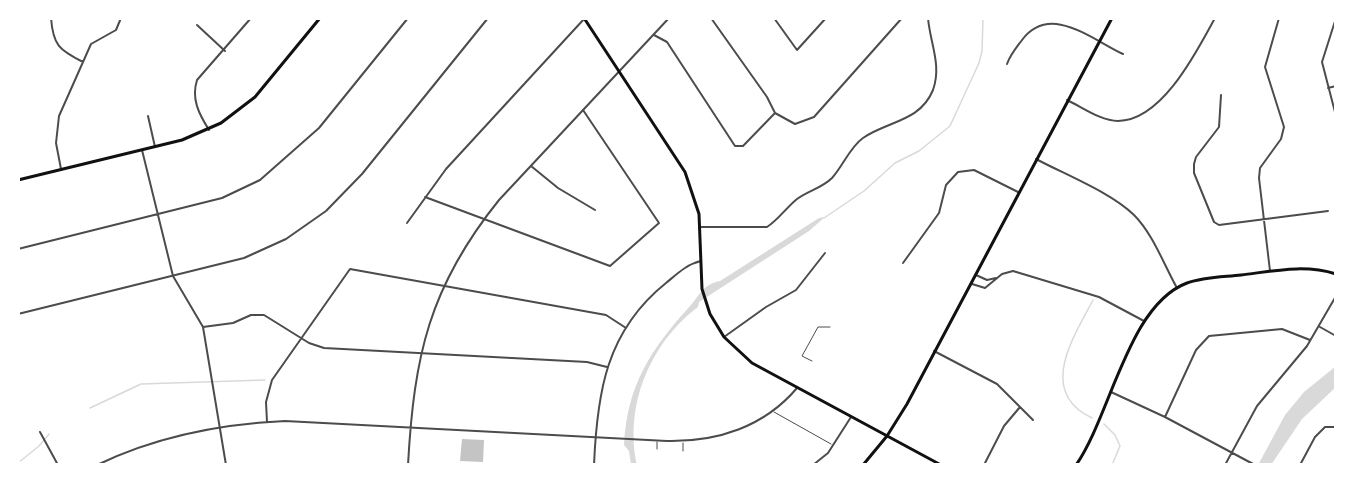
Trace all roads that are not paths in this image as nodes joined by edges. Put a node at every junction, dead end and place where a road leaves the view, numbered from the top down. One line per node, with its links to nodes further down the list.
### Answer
1 (51, 18): 24 (street)
2 (121, 18): 24 (street)
3 (251, 18): 22 (street)
4 (314, 18): 18 (street)
5 (408, 18): 46 (street)
6 (488, 18): 58 (street)
7 (584, 18): 26 (main road); 43 (street)
8 (669, 18): 20 (street)
9 (711, 18): 32 (street)
10 (774, 18): 11 (street)
11 (826, 18)
12 (902, 18): 32 (street)
13 (928, 18): 50 (street)
14 (1112, 18): 21 (main road)
15 (1215, 18): 30 (street)
16 (1279, 18): 47 (street)
17 (1336, 18): 28 (street)
18 (319, 20): 35 (main road)
19 (197, 25): 22 (street)
20 (653, 34): 26 (street); 32 (street)
21 (1098, 42): 23 (street); 25 (street); 30 (main road)
22 (225, 51): 35 (street)
23 (1123, 54)
24 (83, 62): 40 (street)
25 (1007, 64)
26 (619, 70): 31 (street); 50 (main road)
27 (1336, 86): 28 (street)
28 (1328, 88): 34 (street)
29 (1221, 95): 47 (street)
30 (1067, 100): 38 (main road)
31 (582, 110): 39 (street); 48 (street)
32 (775, 113)
33 (148, 116): 36 (street)
34 (1336, 116)
35 (209, 130): 36 (main road)
36 (155, 147): 37 (main road)
37 (142, 150): 40 (main road); 46 (street)
38 (1036, 159): 42 (main road); 62 (street)
39 (531, 166): 44 (street); 48 (street)
40 (61, 169): 41 (main road)
41 (18, 180)
42 (1018, 192): 54 (street); 56 (main road)
43 (424, 197): 48 (street); 49 (street)
44 (595, 210)
45 (1328, 211): 47 (street)
46 (158, 215): 51 (street); 58 (street)
47 (1263, 218): 55 (street)
48 (483, 220): 61 (street)
49 (407, 223)
50 (701, 227): 53 (main road)
51 (18, 249)
52 (825, 253): 71 (street)
53 (701, 261): 69 (street); 71 (main road)
54 (903, 262)
55 (1270, 271): 57 (main road); 62 (main road)
56 (975, 274): 59 (street); 60 (main road)
57 (1336, 274)
58 (173, 276): 64 (street); 66 (street)
59 (996, 279): 60 (street); 65 (street)
60 (970, 283): 74 (main road)
61 (443, 286): 69 (street); 72 (street); 75 (street)
62 (1177, 288): 65 (main road)
63 (1336, 296): 68 (street)
64 (18, 314)
65 (1144, 321): 79 (main road)
66 (203, 327): 72 (street); 88 (street)
67 (830, 327): 76 (lane)
68 (1319, 327): 70 (street); 73 (street)
69 (626, 328): 77 (street)
70 (1336, 336)
71 (724, 337): 78 (main road)
72 (301, 338): 75 (street); 85 (street)
73 (1310, 340): 83 (street); 97 (street)
74 (934, 351): 80 (street); 91 (main road)
75 (420, 354): 77 (street); 86 (street)
76 (812, 361)
77 (607, 367): 90 (street)
78 (797, 388): 81 (street); 82 (main road)
79 (1111, 393): 83 (street); 108 (main road)
80 (1020, 407): 84 (street); 107 (street)
81 (772, 411): 93 (street); 94 (lane)
82 (850, 417): 91 (main road); 94 (street)
83 (1165, 417): 97 (street)
84 (1033, 420)
85 (267, 422): 86 (street); 88 (street)
86 (410, 426): 90 (street); 102 (street)
87 (1336, 427): 111 (street)
88 (219, 428): 100 (street); 101 (street)
89 (40, 432): 99 (street)
90 (595, 436): 92 (street); 103 (street)
91 (887, 436): 98 (main road); 105 (main road)
92 (657, 440): 93 (street); 95 (lane)
93 (683, 441): 96 (lane)
94 (834, 445): 104 (street)
95 (657, 449)
96 (683, 450)
97 (1232, 453): 109 (street); 110 (street)
98 (930, 462): 106 (main road)
99 (58, 465)
100 (97, 465)
101 (226, 465)
102 (408, 465)
103 (594, 465)
104 (813, 465)
105 (862, 465)
106 (941, 465)
107 (984, 465)
108 (1076, 465)
109 (1225, 465)
110 (1255, 465)
111 (1300, 465)

